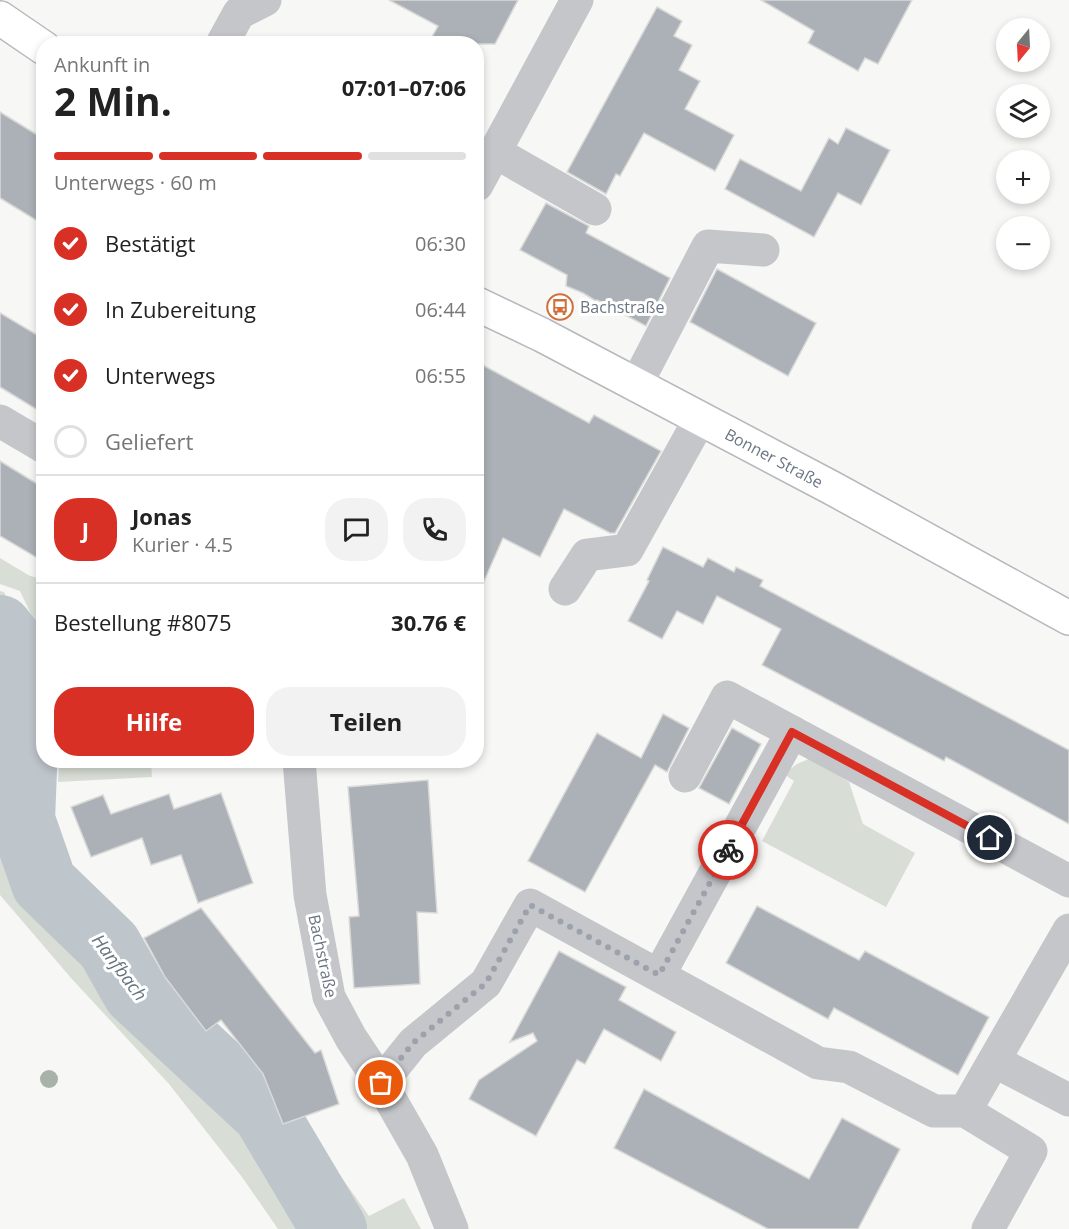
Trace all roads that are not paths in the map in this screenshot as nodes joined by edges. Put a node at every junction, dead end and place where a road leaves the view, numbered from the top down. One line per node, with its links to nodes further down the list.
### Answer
1 (265, 0): 4 (street)
2 (577, 0): 6 (street)
3 (0, 18): 5 (main road)
4 (226, 36)
5 (36, 43)
6 (495, 153): 7 (street); 8 (street)
7 (484, 173)
8 (595, 209)
9 (763, 250): 11 (street)
10 (484, 308): 11 (main road, Bonner Straße)
11 (636, 384): 12 (main road, Bonner Straße)
12 (700, 419): 15 (street); 16 (main road, Bonner Straße)
13 (0, 421): 14 (street)
14 (36, 442)
15 (565, 589)
16 (1069, 618)
17 (792, 732): 19 (street); 20 (street); 22 (street)
18 (300, 768): 24 (street, Bachstraße)
19 (686, 776)
20 (1069, 881)
21 (1069, 930): 23 (street)
22 (659, 975): 24 (street); 26 (street)
23 (994, 1061): 25 (street); 26 (street)
24 (381, 1083): 27 (street, Bachstraße)
25 (1069, 1100)
26 (965, 1111): 28 (street)
27 (452, 1229)
28 (988, 1229)

